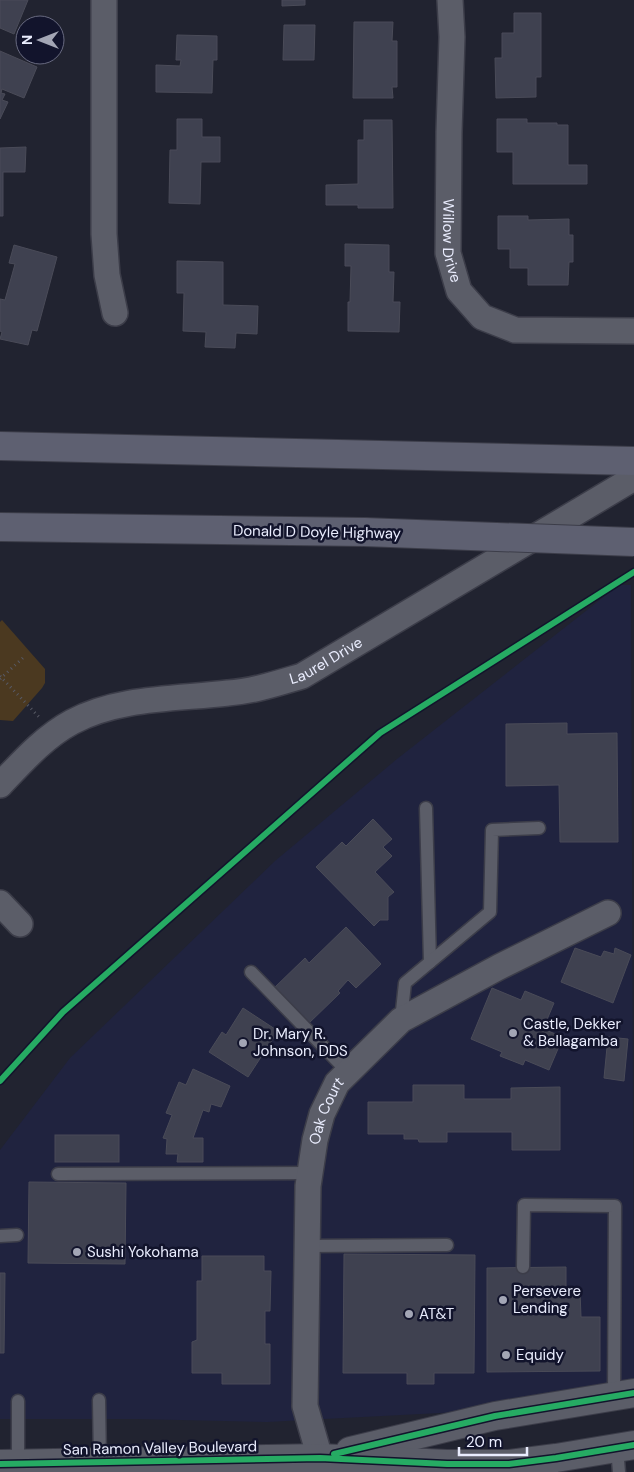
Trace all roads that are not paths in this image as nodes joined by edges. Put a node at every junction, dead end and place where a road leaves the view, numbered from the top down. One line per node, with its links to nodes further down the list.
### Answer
1 (104, 0): 3 (street)
2 (450, 0): 4 (street, Willow Drive)
3 (115, 313)
4 (634, 331)
5 (0, 446): 6 (highway)
6 (634, 461)
7 (634, 478): 10 (street, Laurel Drive)
8 (0, 527): 9 (highway, Donald D Doyle Highway, bridge)
9 (634, 542)
10 (0, 784)
11 (426, 808): 16 (lane)
12 (539, 828): 16 (lane)
13 (0, 903): 15 (street)
14 (608, 913): 18 (street, Oak Court)
15 (20, 924)
16 (430, 962): 18 (lane)
17 (251, 972): 19 (lane)
18 (401, 1020): 19 (street, Oak Court)
19 (348, 1072): 20 (street, Oak Court)
20 (310, 1173): 21 (lane); 25 (street, Oak Court)
21 (58, 1174)
22 (17, 1235): 23 (lane)
23 (0, 1236)
24 (447, 1245): 25 (lane)
25 (307, 1246): 33 (street, Oak Court)
26 (524, 1268): 27 (lane)
27 (624, 1395): 33 (main road, San Ramon Valley Boulevard)
28 (99, 1400): 31 (lane)
29 (18, 1401): 32 (lane)
30 (623, 1455): 34 (main road, San Ramon Valley Boulevard)
31 (100, 1462): 32 (main road, San Ramon Valley Boulevard); 35 (main road, San Ramon Valley Boulevard)
32 (9, 1464)
33 (321, 1465): 35 (main road, San Ramon Valley Boulevard); 36 (main road, San Ramon Valley Boulevard)
34 (557, 1465): 37 (main road, San Ramon Valley Boulevard)
35 (161, 1466)
36 (447, 1468): 37 (main road, San Ramon Valley Boulevard)
37 (508, 1468)

